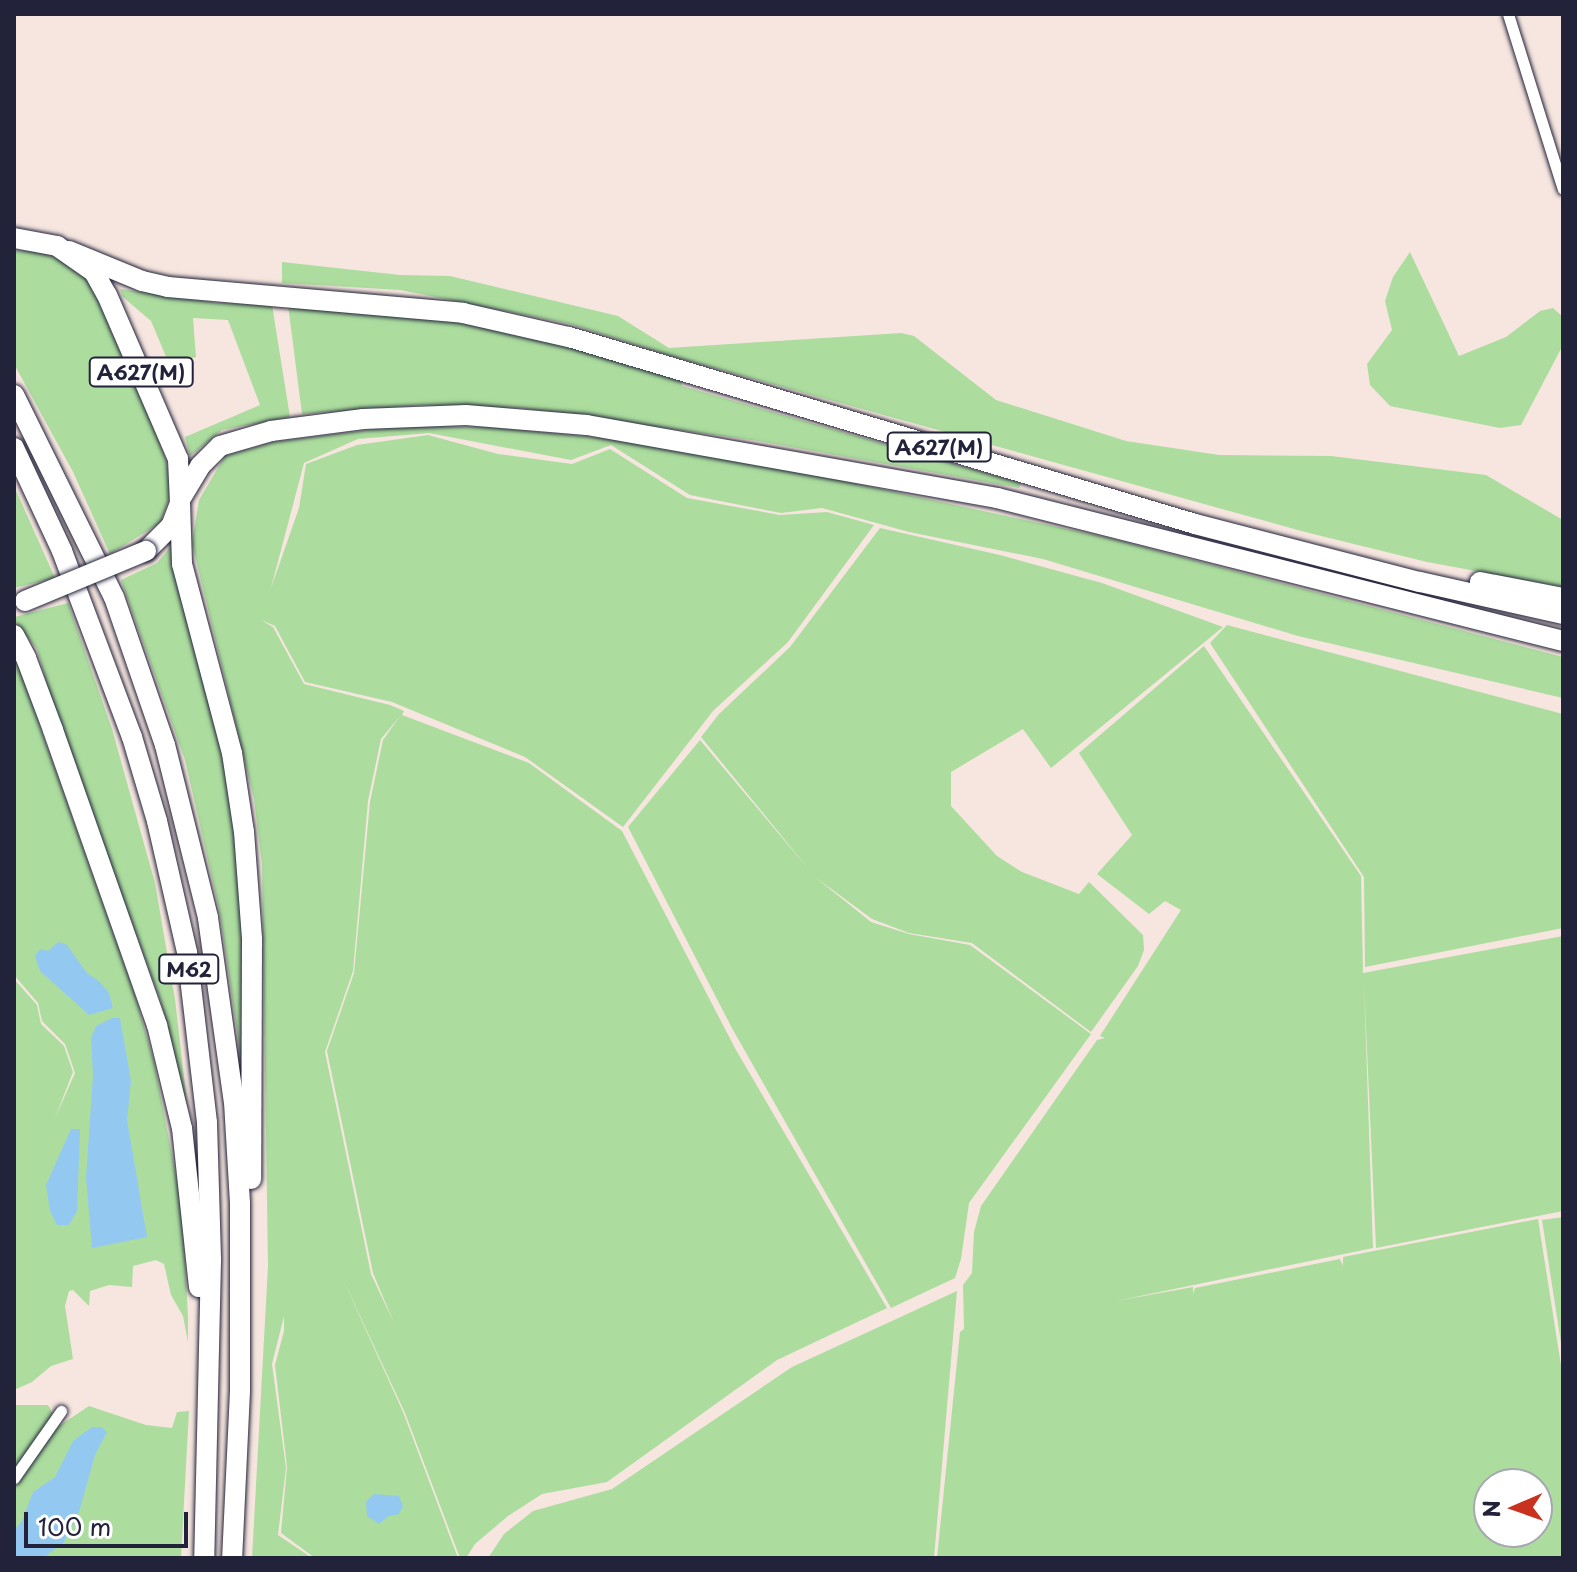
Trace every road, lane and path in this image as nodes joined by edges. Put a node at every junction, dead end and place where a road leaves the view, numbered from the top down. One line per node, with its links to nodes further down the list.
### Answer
1 (1508, 14): 2 (street)
2 (1563, 189)
3 (14, 227): 5 (highway)
4 (14, 238): 5 (highway, A627(M))
5 (37, 240): 6 (highway, A627(M))
6 (69, 251): 9 (highway, A627(M)); 10 (highway, A627(M))
7 (14, 395): 16 (highway, M62)
8 (14, 448): 19 (highway, M62)
9 (1006, 468): 11 (highway, A627(M)); 13 (highway, A627(M))
10 (181, 500): 12 (highway, A627(M), bridge); 15 (highway, A627(M)); 16 (highway, M62)
11 (1563, 598)
12 (19, 602)
13 (1563, 614)
14 (14, 635): 19 (highway, M62)
15 (1563, 641)
16 (240, 1391): 21 (highway, M62)
17 (61, 1411): 18 (street)
18 (14, 1478)
19 (205, 1519): 20 (highway, M62)
20 (204, 1558)
21 (232, 1558)

